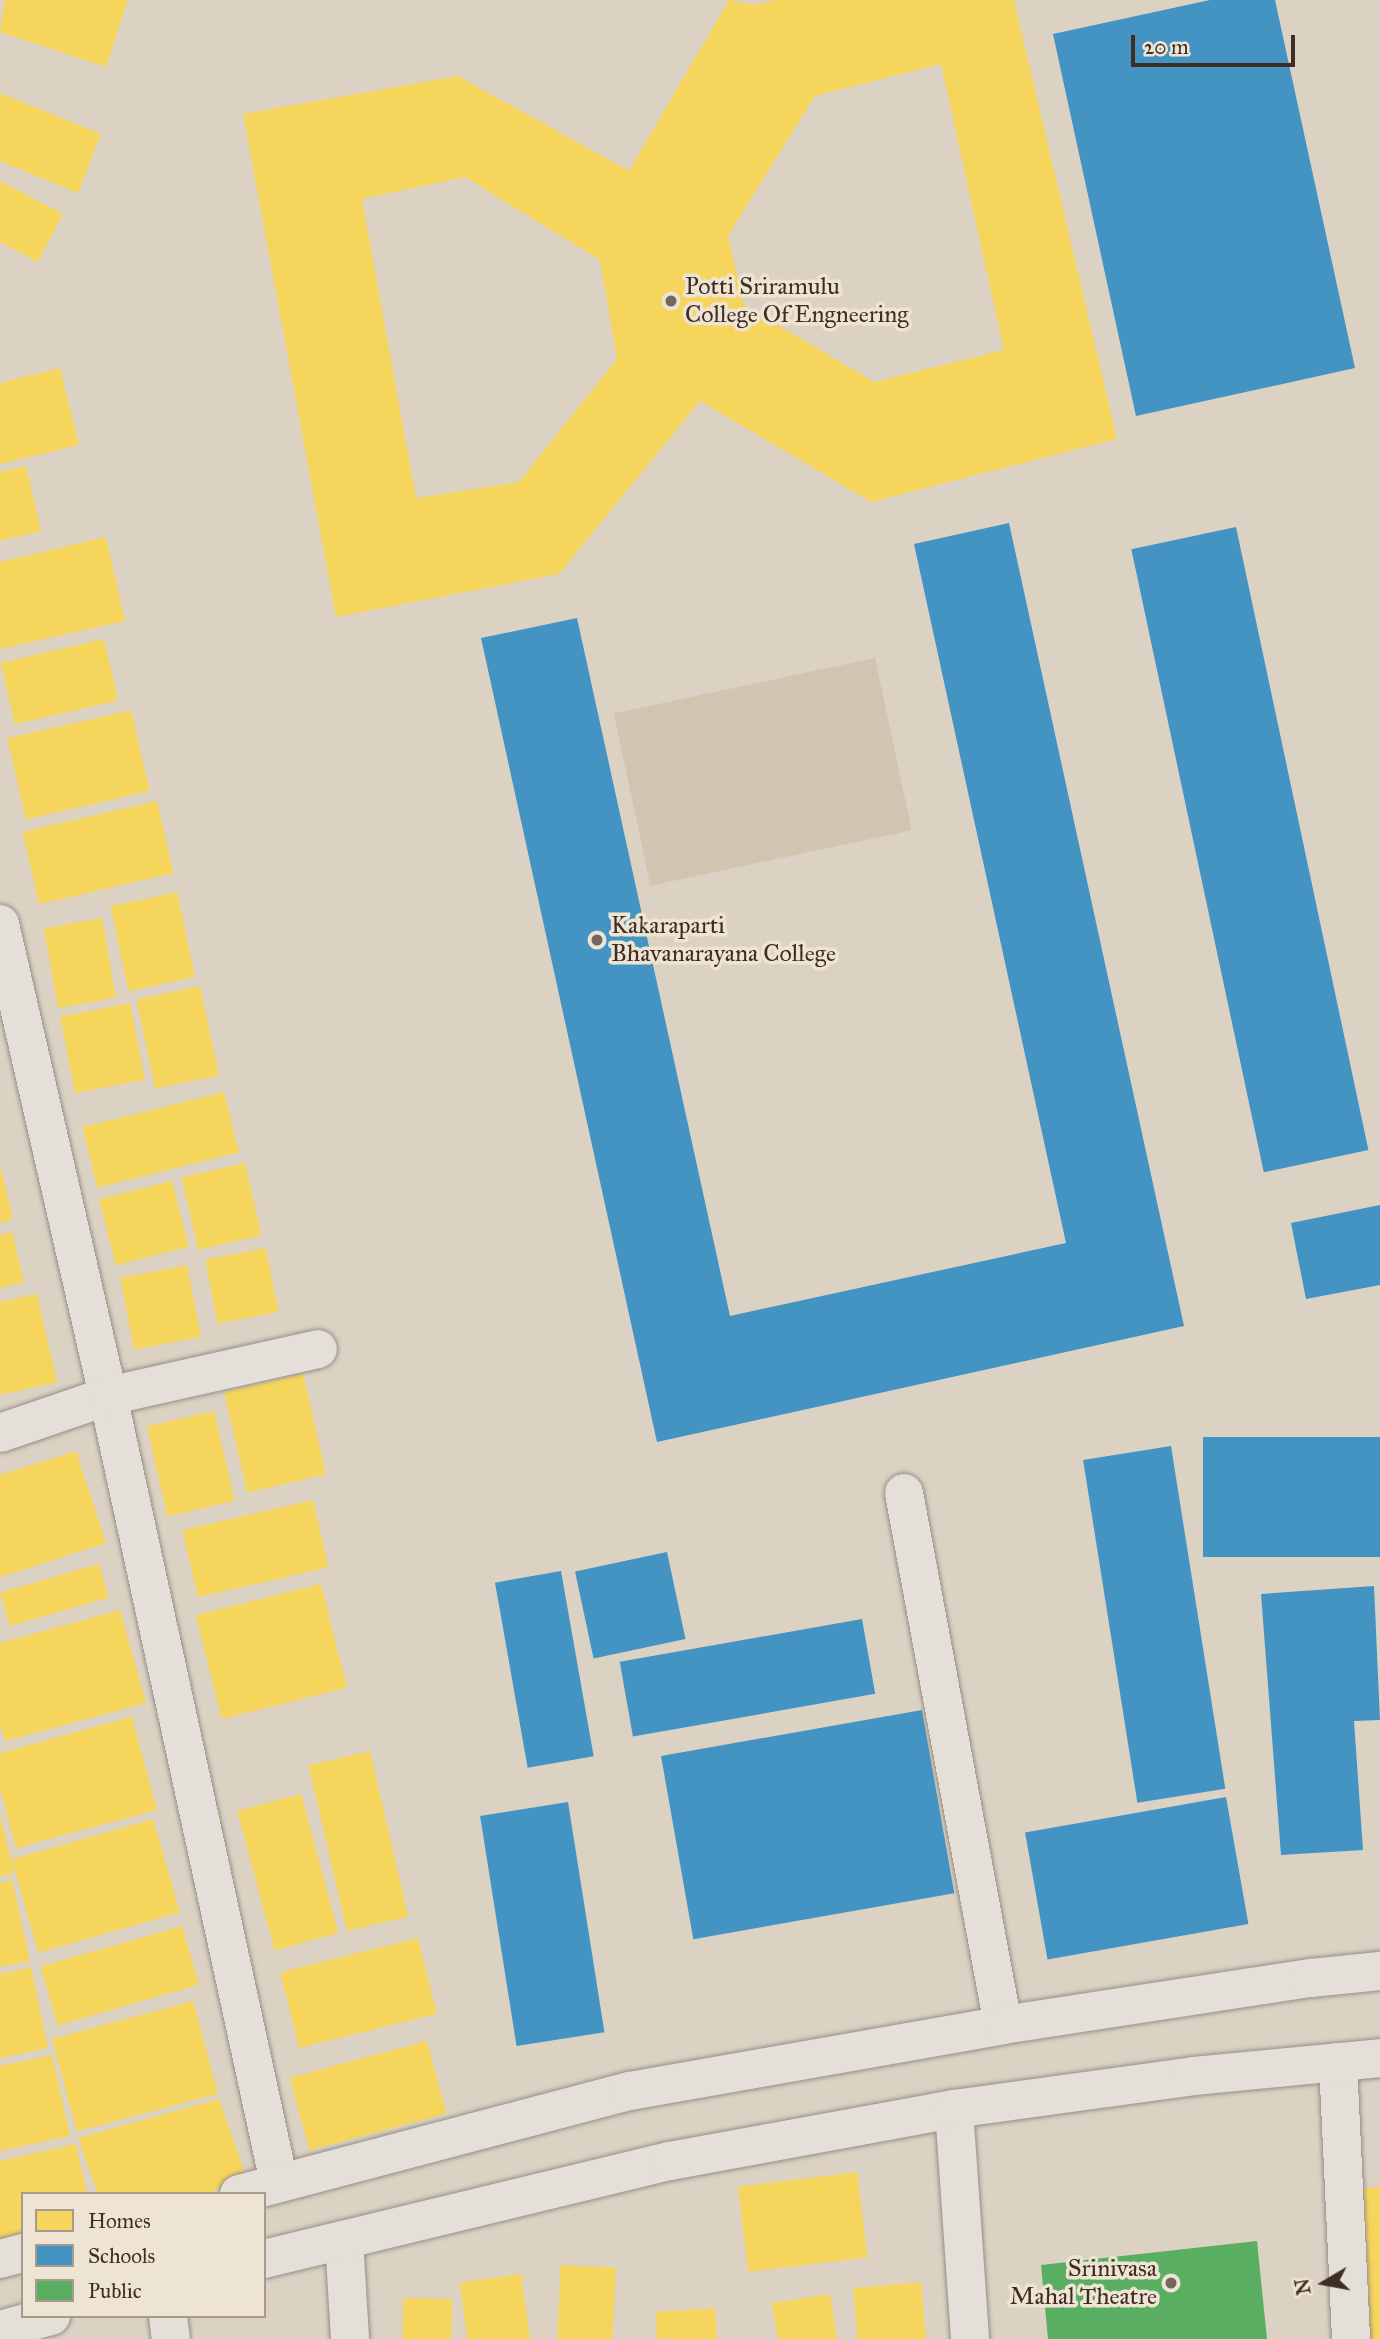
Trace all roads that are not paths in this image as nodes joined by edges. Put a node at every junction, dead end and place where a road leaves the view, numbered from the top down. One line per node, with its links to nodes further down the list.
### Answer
1 (0, 925): 3 (street)
2 (318, 1349): 3 (street)
3 (108, 1396): 4 (street); 11 (street)
4 (0, 1433)
5 (904, 1493): 7 (street)
6 (1380, 1972): 7 (street)
7 (1003, 2025): 11 (street)
8 (1380, 2058): 9 (street)
9 (1338, 2062): 10 (street); 21 (street)
10 (954, 2109): 13 (street); 20 (street)
11 (279, 2182): 12 (street)
12 (246, 2192)
13 (344, 2240): 16 (street); 19 (street)
14 (21, 2254): 15 (street)
15 (0, 2259)
16 (266, 2259)
17 (168, 2318): 18 (street)
18 (170, 2339)
19 (350, 2339)
20 (970, 2339)
21 (1351, 2339)

